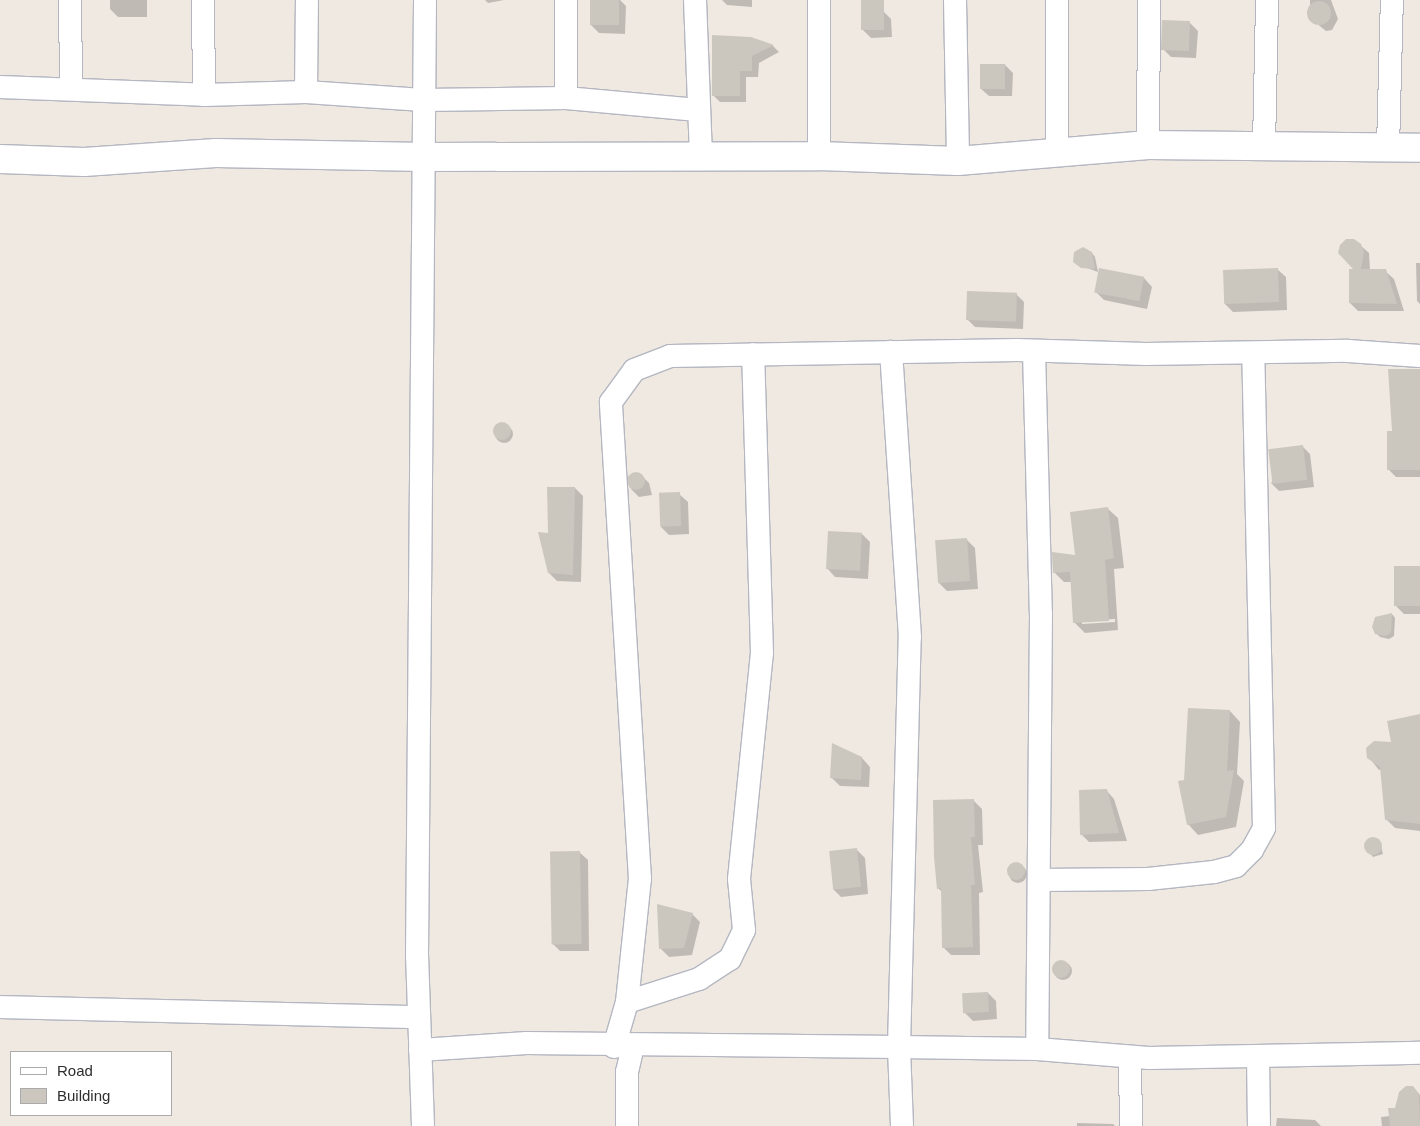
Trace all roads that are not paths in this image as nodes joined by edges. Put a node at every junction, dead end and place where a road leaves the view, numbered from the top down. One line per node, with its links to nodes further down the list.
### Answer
1 (70, 0): 14 (street)
2 (203, 0): 16 (street)
3 (307, 0): 15 (street)
4 (424, 0): 18 (street)
5 (566, 0): 17 (street)
6 (696, 0): 19 (street)
7 (819, 0): 25 (street)
8 (955, 0): 29 (street)
9 (1057, 0): 24 (street)
10 (1149, 0): 20 (street)
11 (1267, 0): 21 (street)
12 (1392, 0): 22 (street)
13 (0, 87): 14 (street)
14 (71, 88): 16 (street)
15 (306, 92): 16 (street); 18 (street)
16 (204, 95)
17 (566, 98): 18 (street); 19 (street)
18 (423, 100): 26 (street)
19 (697, 110): 27 (street)
20 (1148, 145): 21 (street); 24 (street)
21 (1264, 146): 22 (street)
22 (1388, 148): 23 (street)
23 (1420, 148)
24 (1057, 152): 29 (street)
25 (819, 156): 27 (street); 29 (street)
26 (424, 157): 27 (street); 28 (street); 38 (street)
27 (700, 158)
28 (0, 159)
29 (958, 161)
30 (1034, 351): 31 (street); 32 (street); 35 (street)
31 (891, 352): 33 (street); 40 (street)
32 (1253, 352): 34 (street); 35 (street)
33 (753, 354): 36 (street); 36 (street)
34 (1420, 356)
35 (1040, 880): 41 (street)
36 (627, 1002): 39 (street)
37 (0, 1007): 38 (street)
38 (419, 1017): 42 (street)
39 (623, 1046): 40 (street); 42 (street); 47 (street)
40 (899, 1047): 41 (street); 48 (street)
41 (1037, 1049): 45 (street)
42 (420, 1050): 46 (street)
43 (1420, 1053): 44 (street)
44 (1258, 1056): 45 (street); 50 (street)
45 (1130, 1058): 49 (street)
46 (422, 1126)
47 (628, 1126)
48 (902, 1126)
49 (1132, 1126)
50 (1259, 1126)

